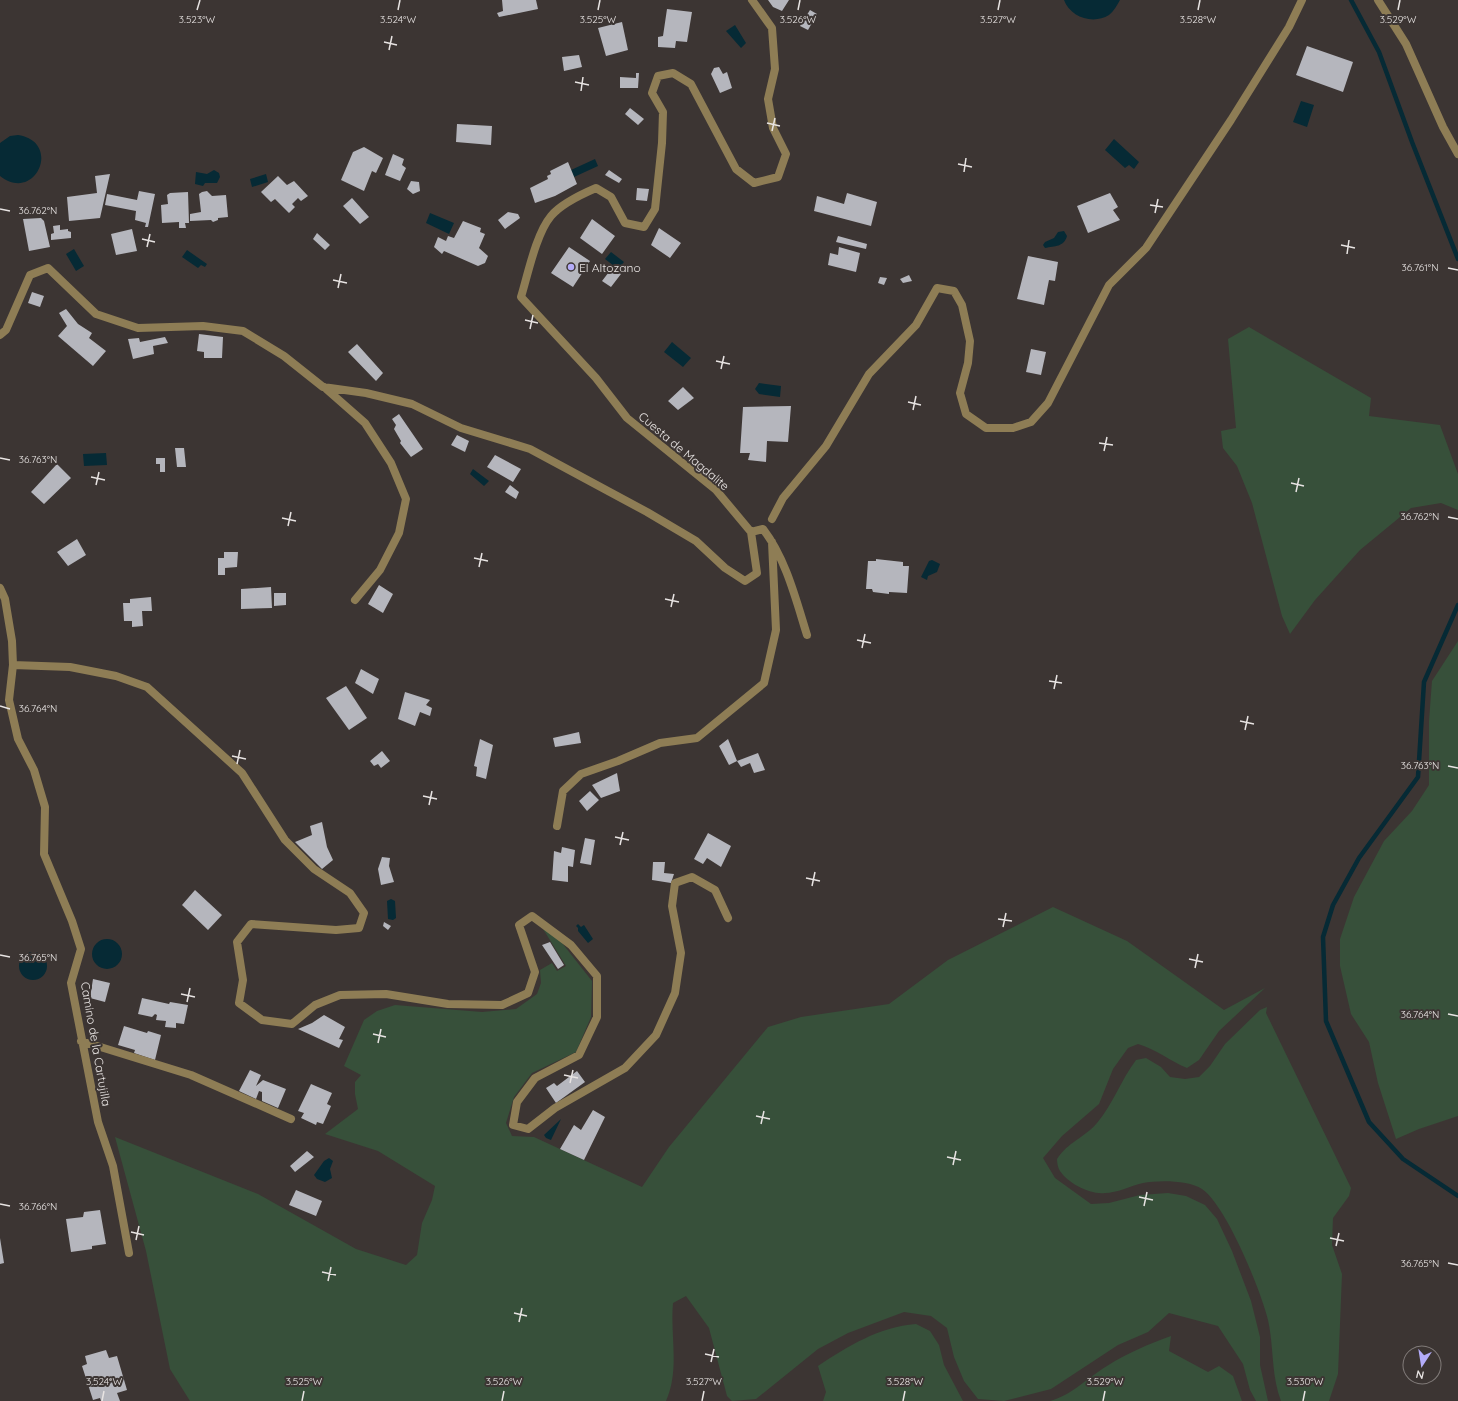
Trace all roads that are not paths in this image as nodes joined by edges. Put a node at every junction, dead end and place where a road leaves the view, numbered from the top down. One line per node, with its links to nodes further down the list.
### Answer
1 (752, 0): 8 (street, Cuesta de Magdalite)
2 (1302, 0): 7 (street)
3 (1378, 0): 4 (street)
4 (1458, 154)
5 (0, 335): 6 (street)
6 (323, 387): 8 (street); 11 (street)
7 (772, 519)
8 (751, 532): 9 (street)
9 (772, 542): 12 (street); 14 (street)
10 (0, 588): 13 (street, Camino de la Cartujilla)
11 (355, 600)
12 (808, 635)
13 (13, 665): 15 (street); 16 (street, Camino de la Cartujilla)
14 (557, 826)
15 (728, 918)
16 (81, 1042): 17 (street); 18 (street, Camino de la Cartujilla)
17 (291, 1119)
18 (129, 1253)

